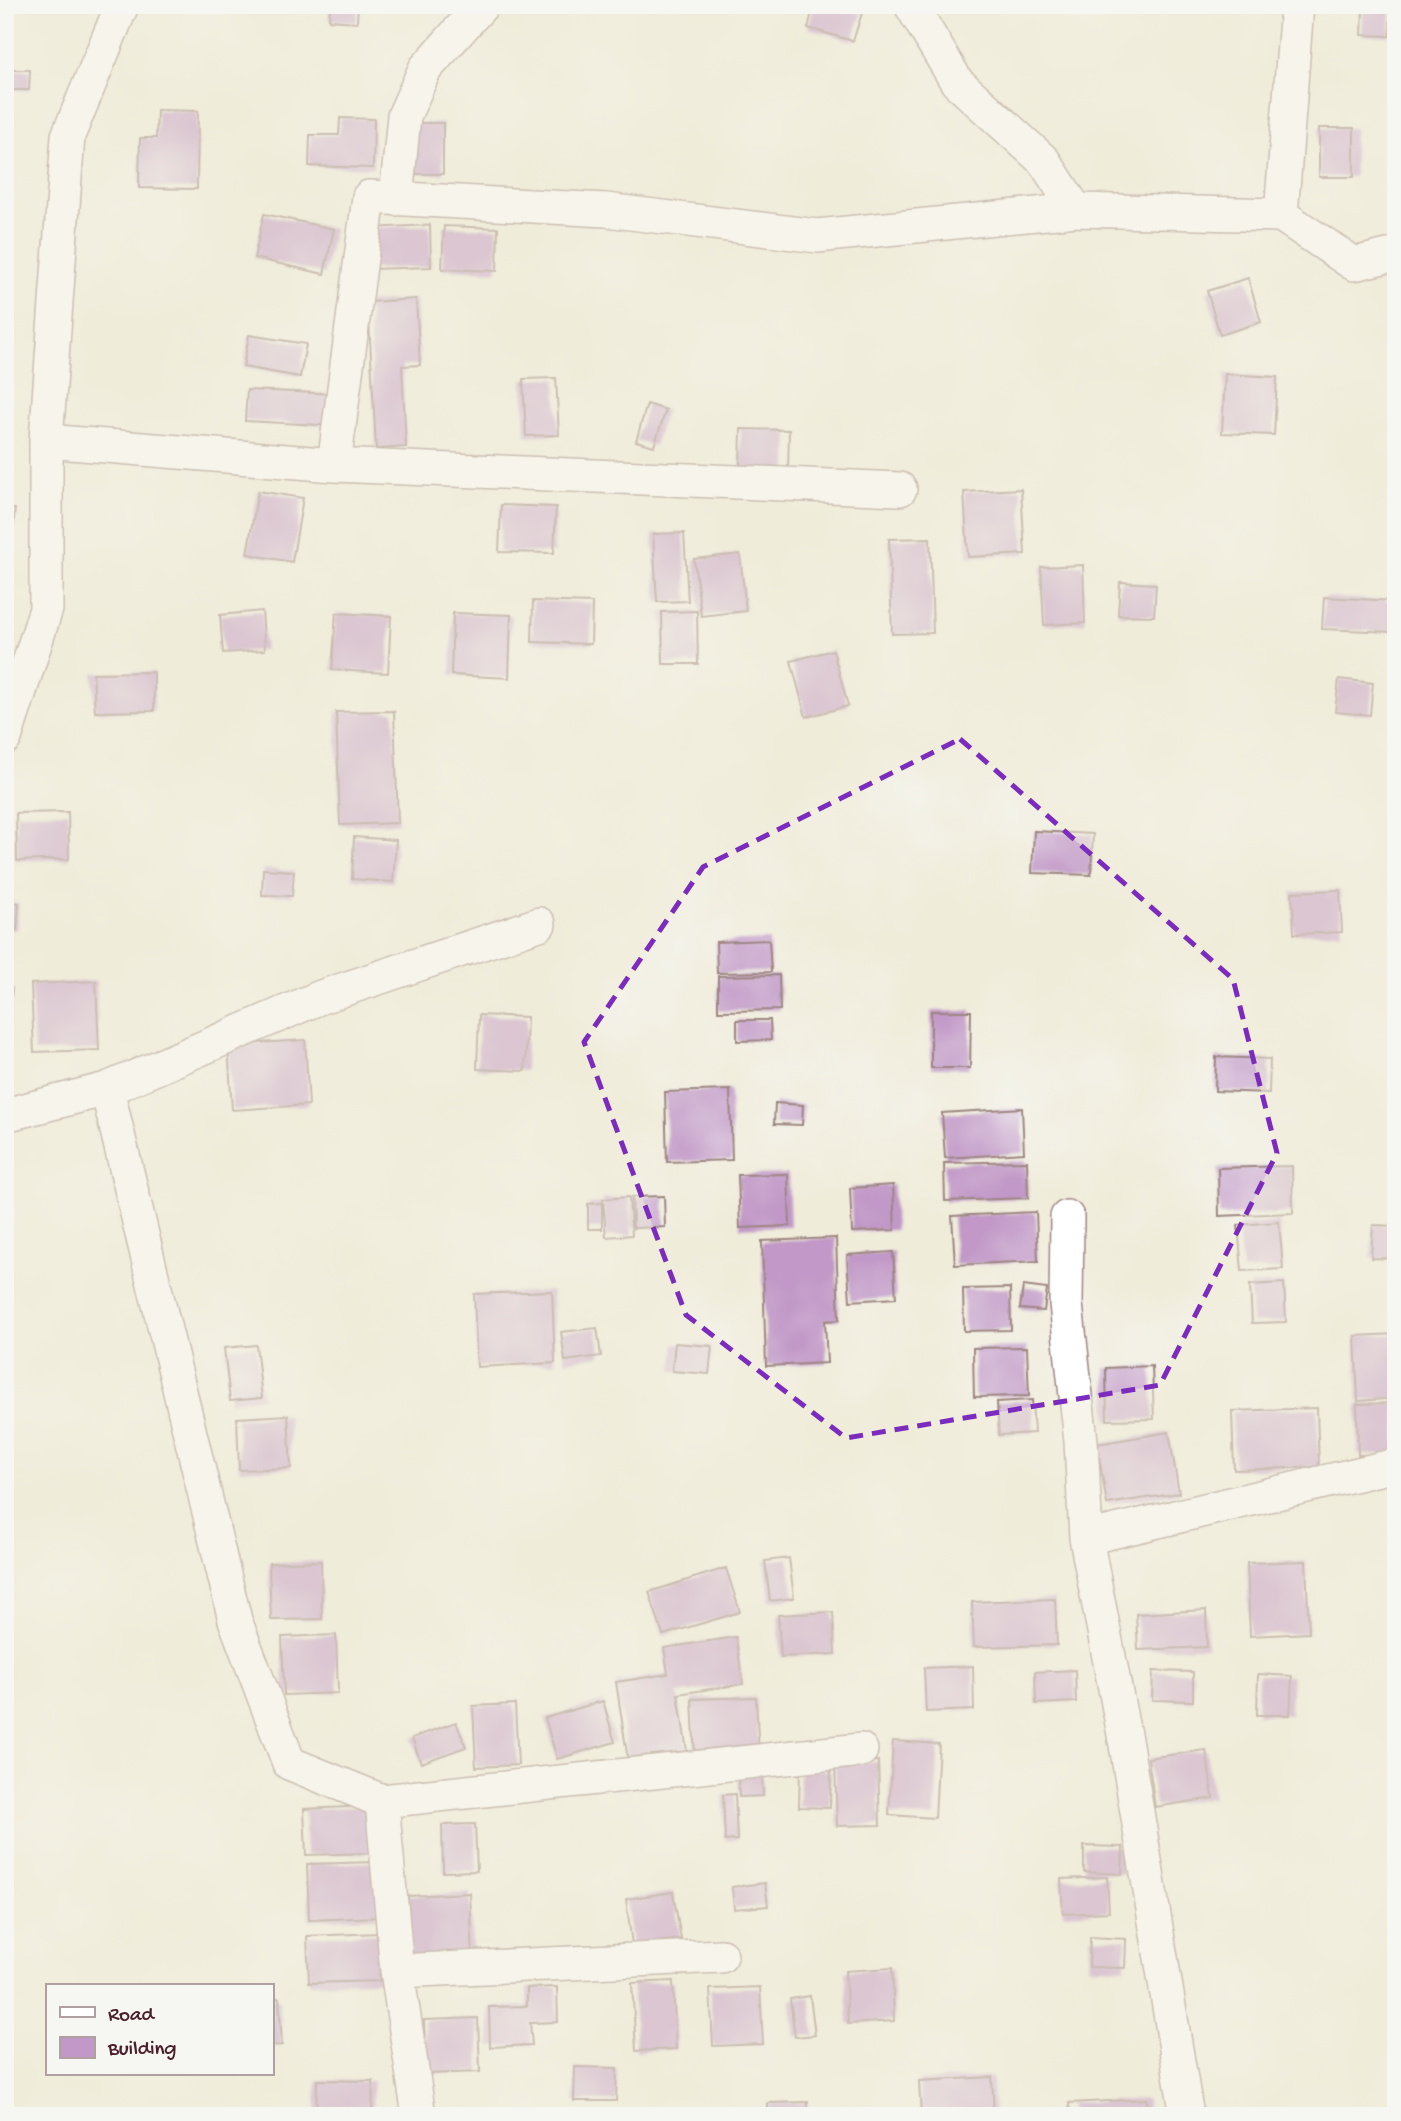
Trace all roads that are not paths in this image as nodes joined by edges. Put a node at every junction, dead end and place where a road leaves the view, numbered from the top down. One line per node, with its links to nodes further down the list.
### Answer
1 (122, 5): 9 (street)
2 (482, 5): 5 (street)
3 (911, 5): 6 (street)
4 (1297, 5): 7 (street)
5 (396, 199): 6 (street); 10 (street)
6 (1076, 210): 7 (street)
7 (1281, 215): 8 (street)
8 (1396, 254)
9 (46, 441): 10 (street); 12 (street)
10 (334, 464): 11 (street)
11 (900, 489)
12 (5, 738)
13 (539, 924): 14 (street)
14 (107, 1089): 15 (street); 20 (street)
15 (5, 1115)
16 (1067, 1217): 18 (street)
17 (1396, 1465): 18 (street)
18 (1086, 1538): 24 (street)
19 (861, 1750): 20 (street)
20 (382, 1801): 22 (street)
21 (721, 1956): 22 (street)
22 (397, 1971): 23 (street)
23 (419, 2116)
24 (1186, 2116)

